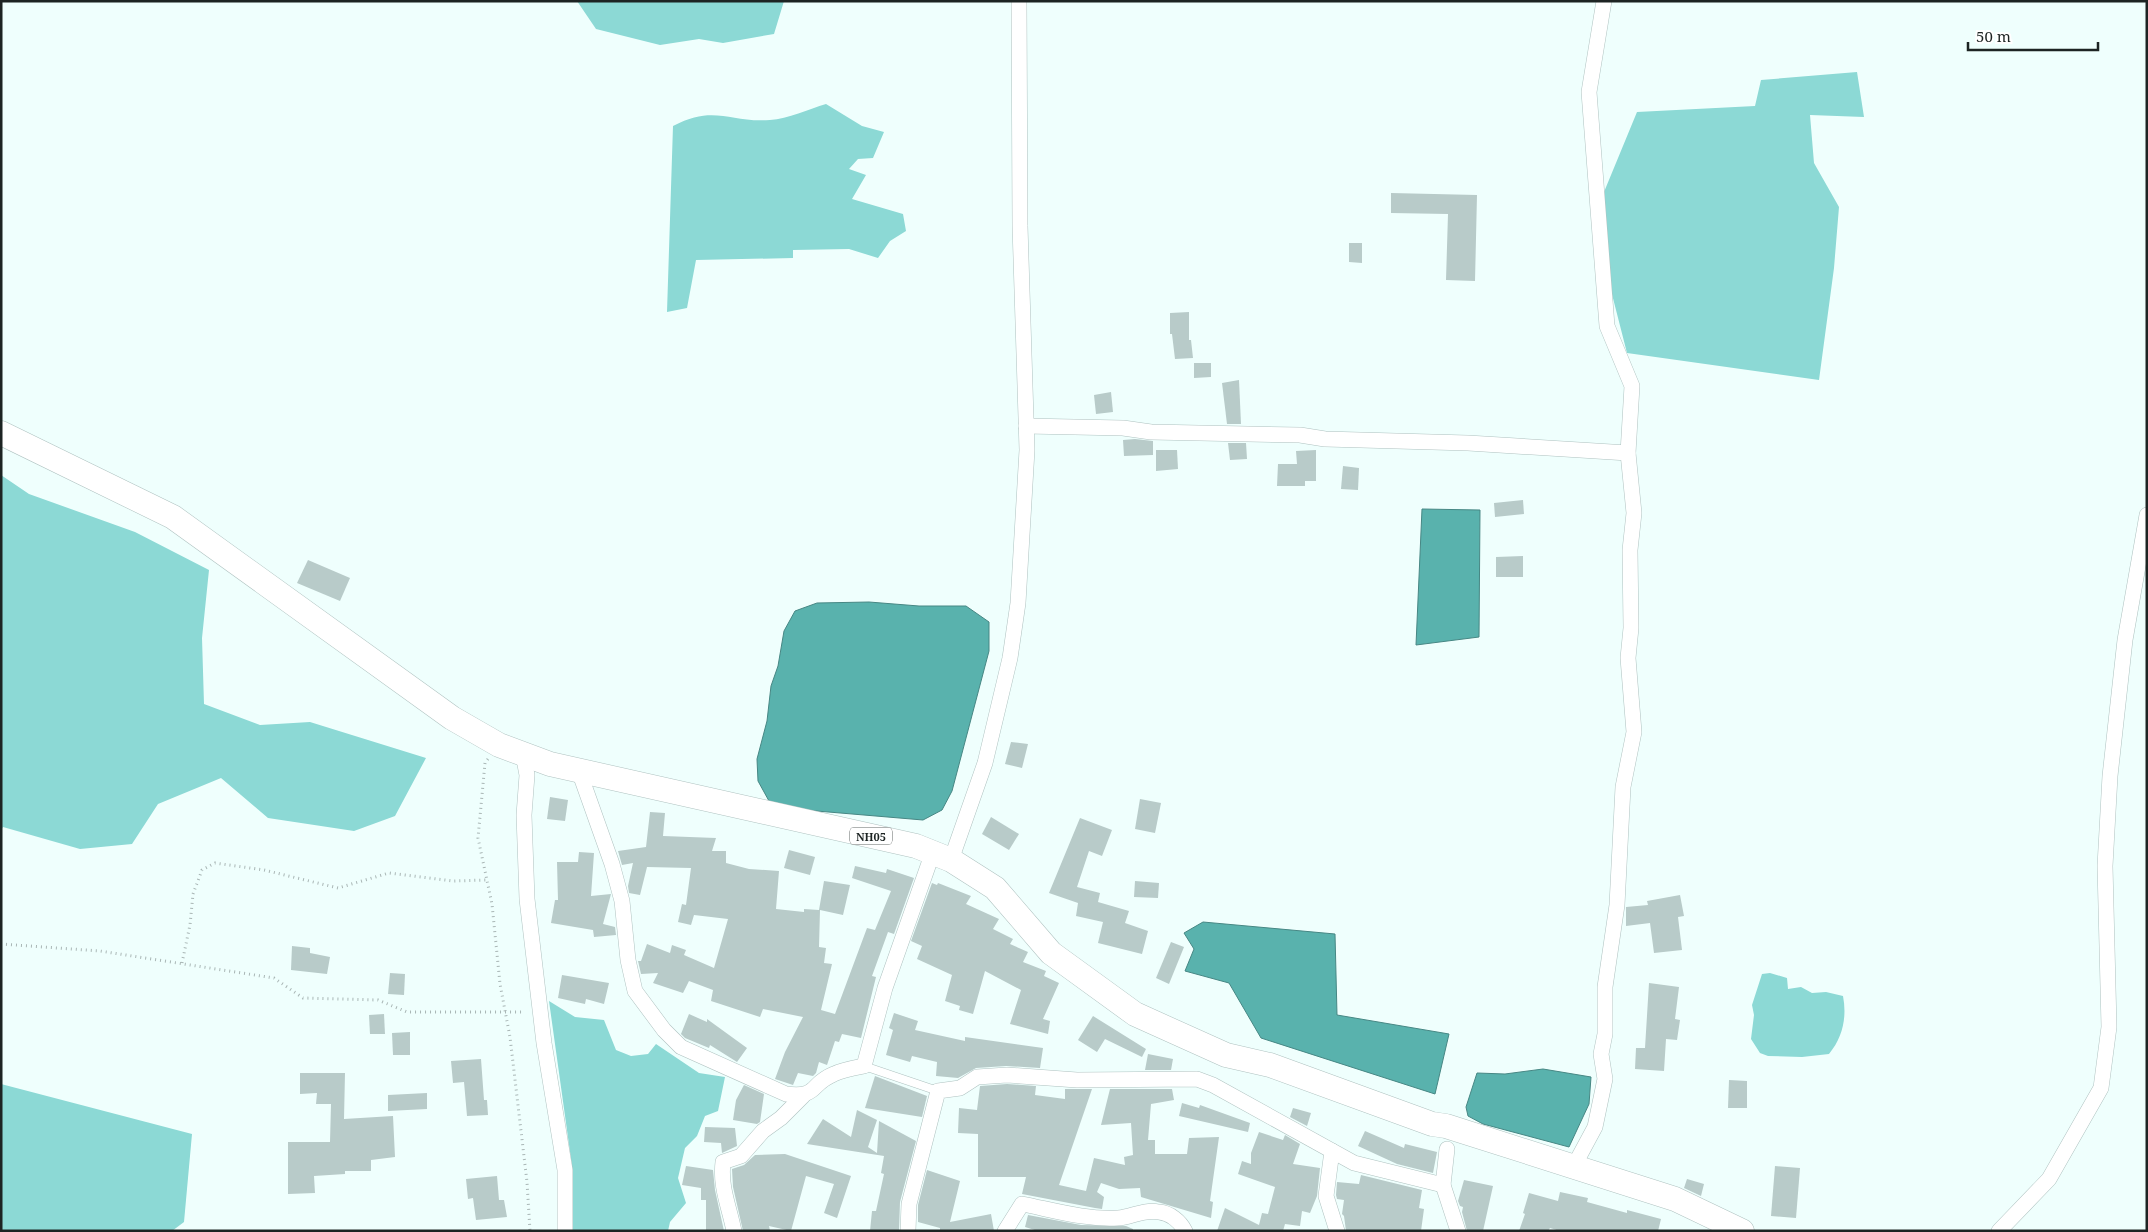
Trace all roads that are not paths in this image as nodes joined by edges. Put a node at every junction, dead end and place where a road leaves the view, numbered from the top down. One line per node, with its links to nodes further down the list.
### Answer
1 (1019, 1): 3 (street)
2 (1604, 1): 5 (street)
3 (1026, 426): 5 (street); 9 (street)
4 (1, 433): 7 (main road, NH05)
5 (1628, 453): 15 (street)
6 (2147, 515): 25 (street)
7 (523, 754): 8 (main road, NH05); 17 (street)
8 (580, 771): 9 (main road, NH05); 12 (street)
9 (942, 856): 10 (street); 15 (main road, NH05)
10 (864, 1066): 11 (lane); 12 (street)
11 (938, 1091): 14 (street); 19 (street)
12 (803, 1096): 18 (street)
13 (1447, 1149): 16 (street)
14 (1332, 1151): 16 (street); 22 (street)
15 (1574, 1166): 24 (main road, NH05)
16 (1443, 1185): 23 (street)
17 (565, 1231)
18 (734, 1231)
19 (908, 1231)
20 (1005, 1231): 21 (street)
21 (1185, 1231)
22 (1337, 1231)
23 (1458, 1231)
24 (1742, 1231)
25 (1999, 1231)

